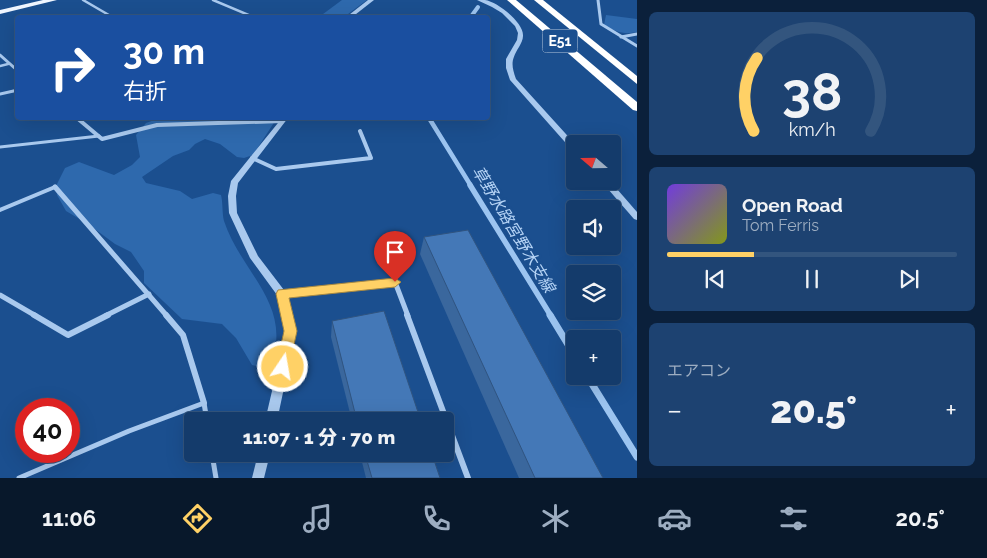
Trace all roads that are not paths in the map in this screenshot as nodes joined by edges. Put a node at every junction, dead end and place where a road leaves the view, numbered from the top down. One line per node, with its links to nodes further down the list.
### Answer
1 (53, 0): 10 (main road)
2 (83, 0): 11 (lane)
3 (213, 0): 12 (lane)
4 (371, 0): 13 (street)
5 (480, 0): 9 (street)
6 (511, 0): 24 (highway, E51)
7 (538, 0): 21 (highway, E51)
8 (598, 0): 15 (street)
9 (492, 2): 30 (street)
10 (0, 12)
11 (109, 15)
12 (249, 15)
13 (351, 15)
14 (637, 34): 15 (street)
15 (620, 37): 16 (street)
16 (637, 46)
17 (0, 56): 18 (street)
18 (8, 64): 19 (lane); 20 (street)
19 (0, 66)
20 (15, 69)
21 (635, 79)
22 (15, 91): 23 (lane)
23 (0, 94)
24 (637, 108)
25 (79, 120): 29 (street)
26 (262, 120): 29 (street)
27 (282, 120): 32 (street)
28 (360, 131): 32 (street)
29 (99, 136): 31 (lane)
30 (566, 138)
31 (0, 147)
32 (252, 158): 38 (street)
33 (55, 187): 35 (lane); 37 (street)
34 (613, 190): 36 (street)
35 (0, 210)
36 (637, 216)
37 (149, 294): 39 (street); 40 (street)
38 (282, 294): 42 (street); 48 (street)
39 (0, 295)
40 (204, 402): 41 (lane); 45 (lane)
41 (206, 412)
42 (273, 412)
43 (213, 462): 46 (lane)
44 (262, 462): 47 (street)
45 (19, 478)
46 (216, 478)
47 (258, 478)
48 (468, 478)

